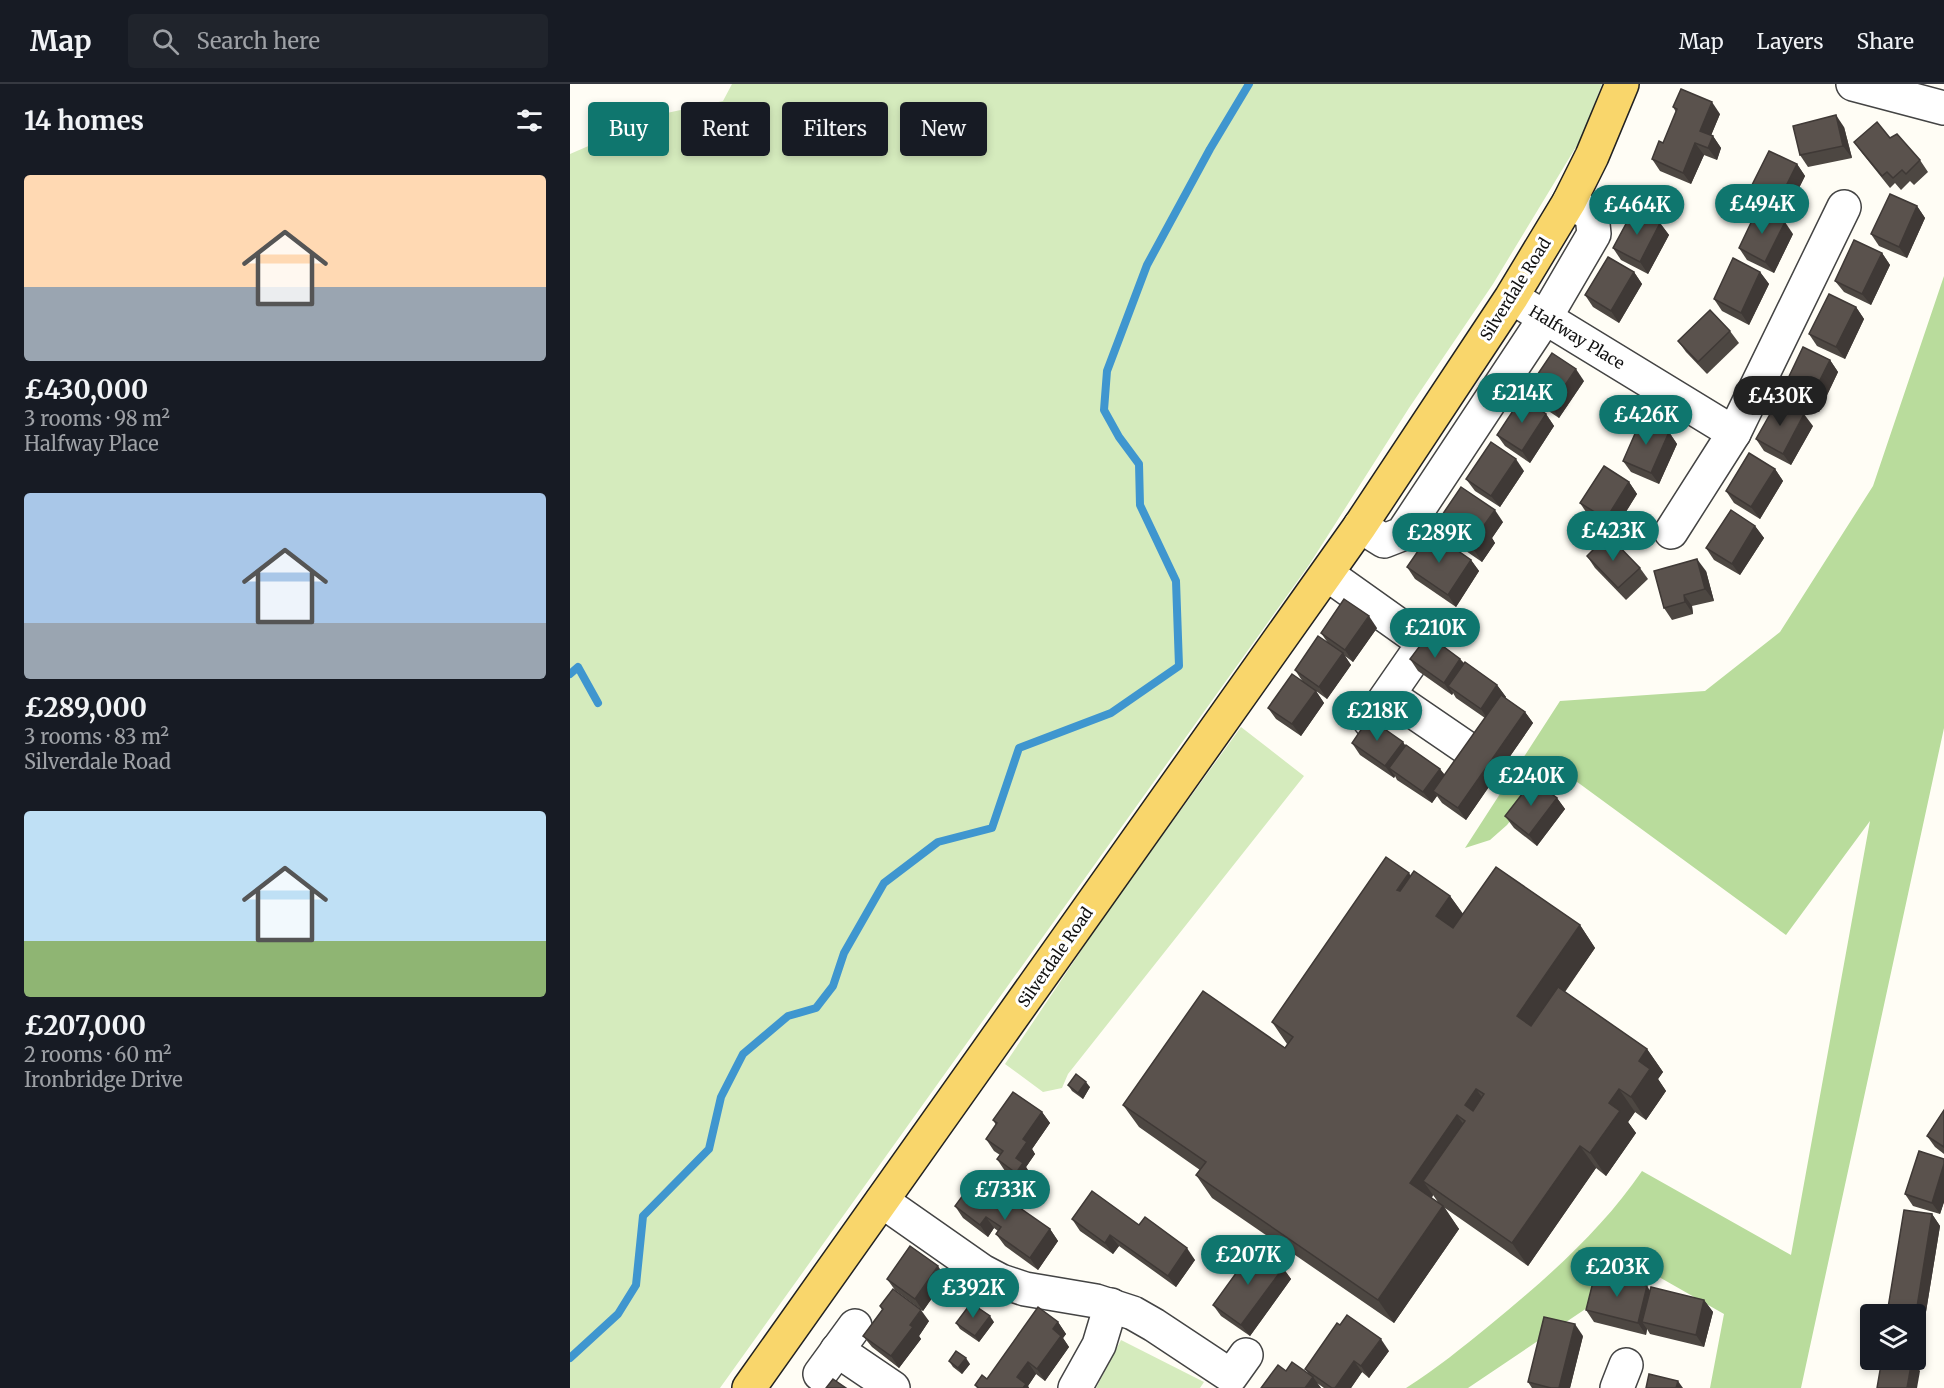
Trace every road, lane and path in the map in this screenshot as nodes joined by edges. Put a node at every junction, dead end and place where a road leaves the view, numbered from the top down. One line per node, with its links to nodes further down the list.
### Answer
1 (1622, 84): 5 (main road, Silverdale Road)
2 (1853, 84): 3 (street)
3 (1944, 108)
4 (1844, 207): 8 (street)
5 (1580, 209): 6 (main road, Silverdale Road); 7 (street, Silverdale Road)
6 (1511, 298): 7 (street, Halfway Place); 10 (main road, Silverdale Road)
7 (1545, 318): 8 (street, Halfway Place); 10 (street, Silverdale Road)
8 (1734, 434): 9 (street)
9 (1671, 532)
10 (1372, 533): 11 (main road, Silverdale Road)
11 (1327, 574): 12 (street); 15 (main road, Silverdale Road)
12 (1389, 694): 13 (street); 14 (street)
13 (1370, 721)
14 (1465, 747)
15 (882, 1202): 16 (street); 19 (main road, Silverdale Road)
16 (1111, 1305): 18 (street); 21 (street)
17 (837, 1350): 20 (street)
18 (1246, 1355)
19 (749, 1388)
20 (893, 1388)
21 (1074, 1388)

